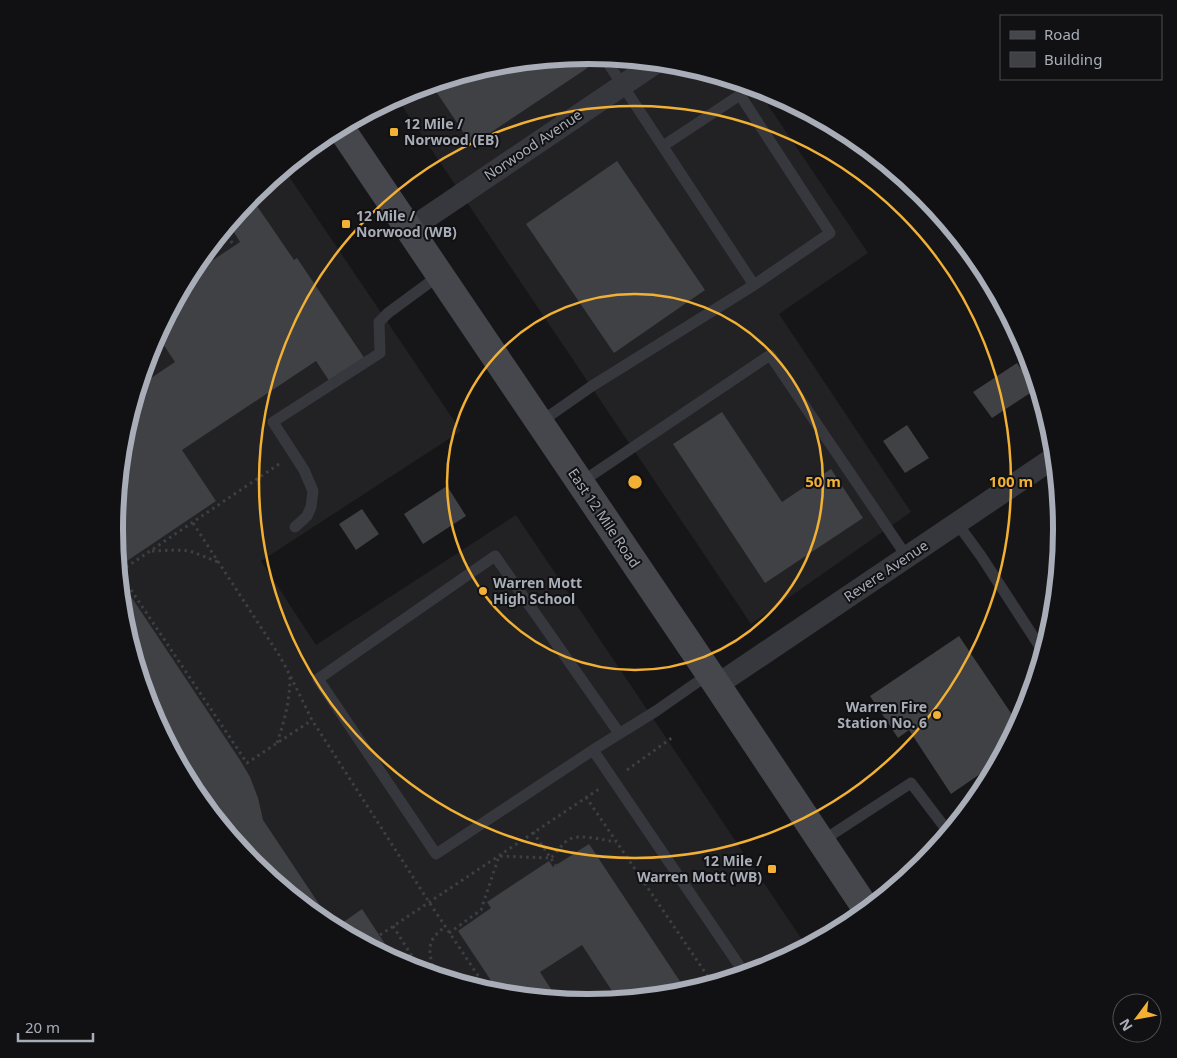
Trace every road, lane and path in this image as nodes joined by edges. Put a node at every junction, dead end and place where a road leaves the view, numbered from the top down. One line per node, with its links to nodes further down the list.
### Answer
1 (610, 65): 3 (lane)
2 (648, 68): 3 (street, Norwood Avenue)
3 (623, 85): 5 (lane); 6 (street, Norwood Avenue)
4 (344, 133): 6 (main road, East 12 Mile Road)
5 (664, 146): 10 (lane); 10 (lane)
6 (410, 229): 9 (main road, East 12 Mile Road)
7 (228, 236): 8 (path)
8 (234, 246)
9 (440, 274): 11 (main road, East 12 Mile Road); 12 (lane)
10 (754, 285): 11 (lane)
11 (539, 423): 14 (main road, East 12 Mile Road)
12 (294, 454): 15 (path); 17 (lane)
13 (1049, 460): 16 (street, Revere Avenue)
14 (580, 483): 19 (lane); 25 (main road, East 12 Mile Road)
15 (193, 523): 18 (path); 20 (path)
16 (957, 523): 19 (street, Revere Avenue); 23 (lane)
17 (295, 527)
18 (151, 551): 20 (path); 21 (path)
19 (907, 557): 25 (street, Revere Avenue)
20 (219, 562): 24 (path)
21 (125, 568)
22 (126, 583): 29 (path)
23 (1039, 645)
24 (290, 674): 26 (path); 29 (path)
25 (713, 680): 27 (lane); 35 (main road, East 12 Mile Road)
26 (312, 720): 29 (path); 40 (path)
27 (619, 733): 30 (lane); 30 (lane)
28 (673, 737): 31 (path)
29 (277, 743)
30 (593, 750): 31 (lane)
31 (613, 779): 32 (path); 48 (lane)
32 (586, 797): 34 (path); 36 (path)
33 (945, 827): 35 (lane)
34 (533, 832): 37 (path); 38 (path)
35 (822, 841): 41 (main road, East 12 Mile Road)
36 (617, 842): 38 (path); 49 (path)
37 (499, 856): 38 (path); 40 (path); 44 (path)
38 (551, 858): 39 (path)
39 (556, 866)
40 (429, 902): 42 (path); 43 (path)
41 (863, 904)
42 (393, 926): 45 (path); 46 (path)
43 (445, 926): 44 (path); 47 (path)
44 (449, 932): 50 (path)
45 (380, 935)
46 (415, 961)
47 (431, 967)
48 (742, 968)
49 (709, 978)
50 (482, 981)

